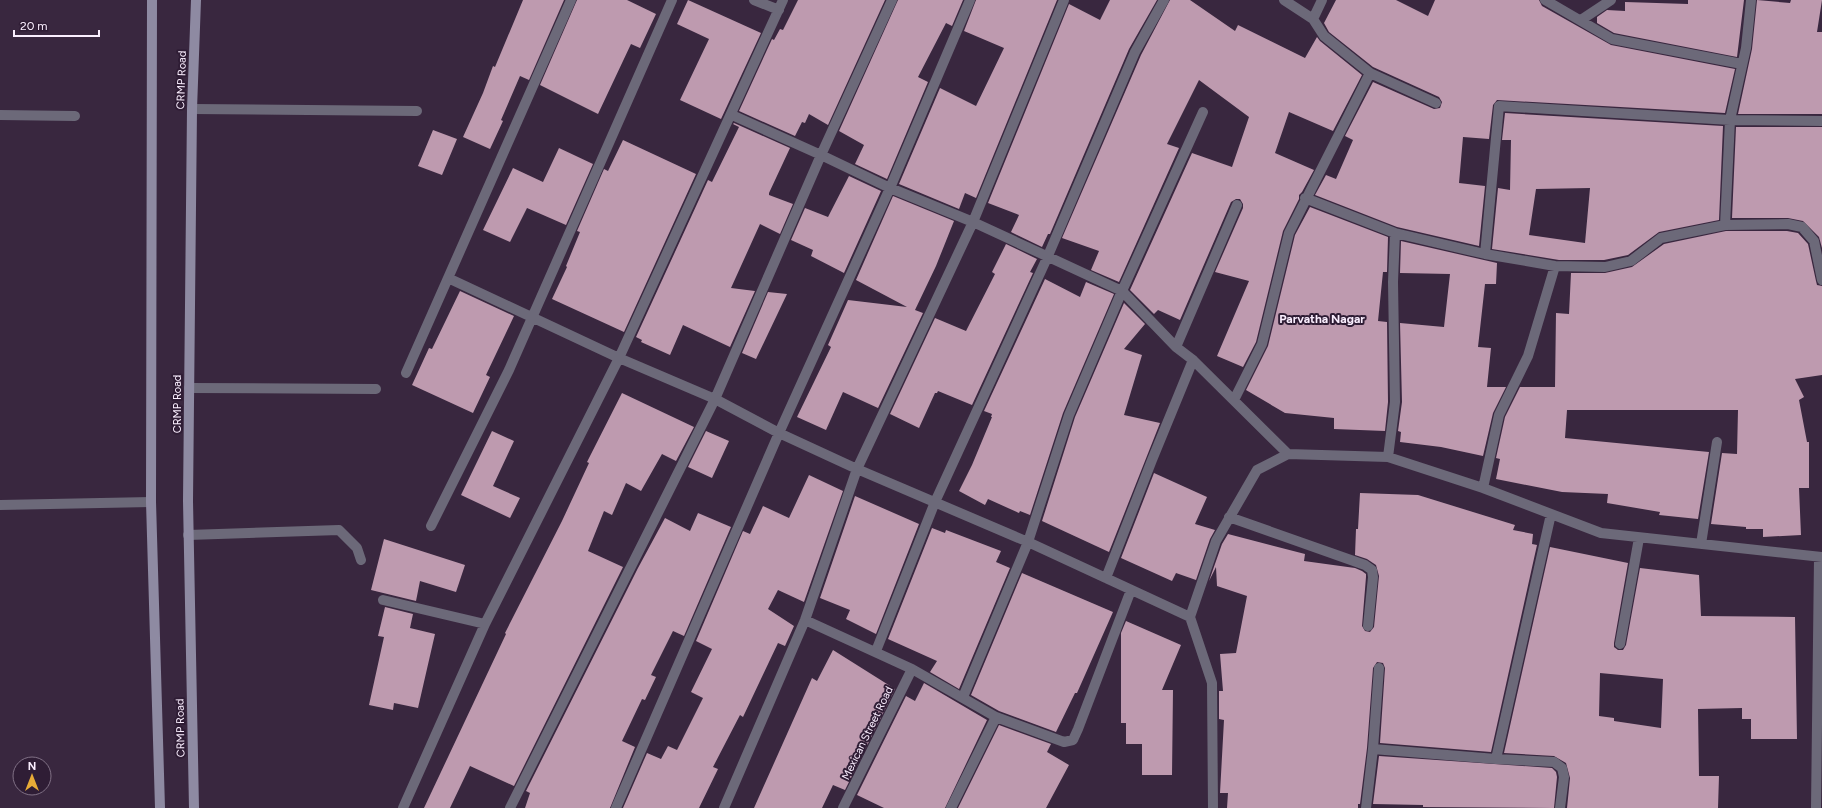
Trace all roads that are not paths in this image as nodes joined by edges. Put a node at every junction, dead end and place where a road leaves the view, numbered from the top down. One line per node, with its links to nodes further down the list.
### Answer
1 (152, 0): 58 (main road, CRMP Road)
2 (196, 0): 22 (main road, CRMP Road)
3 (571, 0): 40 (street)
4 (672, 0): 43 (street)
5 (754, 0): 16 (street)
6 (783, 0): 16 (street)
7 (892, 0): 30 (street)
8 (970, 0): 31 (street)
9 (1064, 0): 34 (street)
10 (1164, 0): 38 (street)
11 (1284, 0): 17 (street)
12 (1322, 0): 17 (street)
13 (1545, 0): 18 (street)
14 (1611, 0): 18 (street)
15 (1751, 0): 19 (street)
16 (779, 10): 26 (street)
17 (1313, 19): 20 (street)
18 (1581, 20): 19 (street)
19 (1742, 64): 28 (street)
20 (1370, 73): 21 (street); 32 (street)
21 (1436, 103)
22 (192, 109): 23 (street); 48 (main road, CRMP Road)
23 (417, 111)
24 (1203, 112): 42 (street)
25 (0, 115): 27 (street)
26 (732, 115): 30 (street); 45 (street)
27 (75, 116)
28 (1730, 120): 29 (street); 35 (street); 37 (street)
29 (1822, 122)
30 (821, 155): 31 (street); 50 (street)
31 (890, 188): 34 (street); 52 (street)
32 (1306, 198): 36 (street); 51 (street)
33 (1237, 205): 44 (street)
34 (973, 222): 38 (street); 56 (street)
35 (1725, 225): 39 (street); 41 (street)
36 (1395, 233): 37 (street); 55 (street)
37 (1486, 254): 39 (street)
38 (1047, 258): 42 (street); 59 (street)
39 (1555, 266): 57 (street)
40 (448, 278): 43 (street); 47 (street)
41 (1822, 280)
42 (1122, 291): 44 (street); 66 (street)
43 (532, 317): 45 (street); 63 (street)
44 (1176, 347): 46 (street)
45 (619, 358): 50 (street); 75 (street)
46 (1193, 360): 51 (street); 70 (street)
47 (406, 373)
48 (189, 388): 49 (street); 64 (main road, CRMP Road)
49 (376, 389)
50 (715, 399): 52 (street); 90 (street)
51 (1234, 400): 54 (street)
52 (779, 433): 56 (street); 91 (street)
53 (1717, 442): 67 (street)
54 (1288, 454): 55 (street); 62 (street)
55 (1388, 457): 57 (street)
56 (857, 469): 59 (street); 74 (street)
57 (1483, 488): 61 (street)
58 (151, 502): 60 (street); 87 (main road, CRMP Road)
59 (935, 502): 66 (street); 78 (street)
60 (0, 504)
61 (1551, 514): 65 (street); 85 (street)
62 (1229, 517): 73 (street); 76 (street)
63 (431, 526)
64 (188, 535): 69 (street); 88 (main road, CRMP Road)
65 (1639, 538): 67 (street); 77 (street)
66 (1028, 542): 70 (street); 82 (street)
67 (1701, 544): 68 (street)
68 (1821, 557): 79 (street)
69 (361, 560)
70 (1106, 578): 71 (street)
71 (1131, 590): 73 (street); 83 (street)
72 (383, 600): 75 (street)
73 (1190, 617): 94 (street)
74 (805, 620): 78 (street); 92 (street)
75 (485, 624): 89 (street)
76 (1368, 626)
77 (1620, 644)
78 (876, 651): 81 (street)
79 (1820, 660): 97 (street)
80 (1379, 668): 84 (street)
81 (912, 669): 82 (street); 93 (street, Mexican Street Road)
82 (963, 697): 83 (street)
83 (996, 717): 86 (street)
84 (1373, 749): 85 (street); 95 (street)
85 (1496, 759): 96 (street)
86 (955, 807)
87 (160, 808)
88 (194, 808)
89 (403, 808)
90 (510, 808)
91 (616, 808)
92 (724, 808)
93 (843, 808)
94 (1213, 808)
95 (1366, 808)
96 (1560, 808)
97 (1816, 808)

